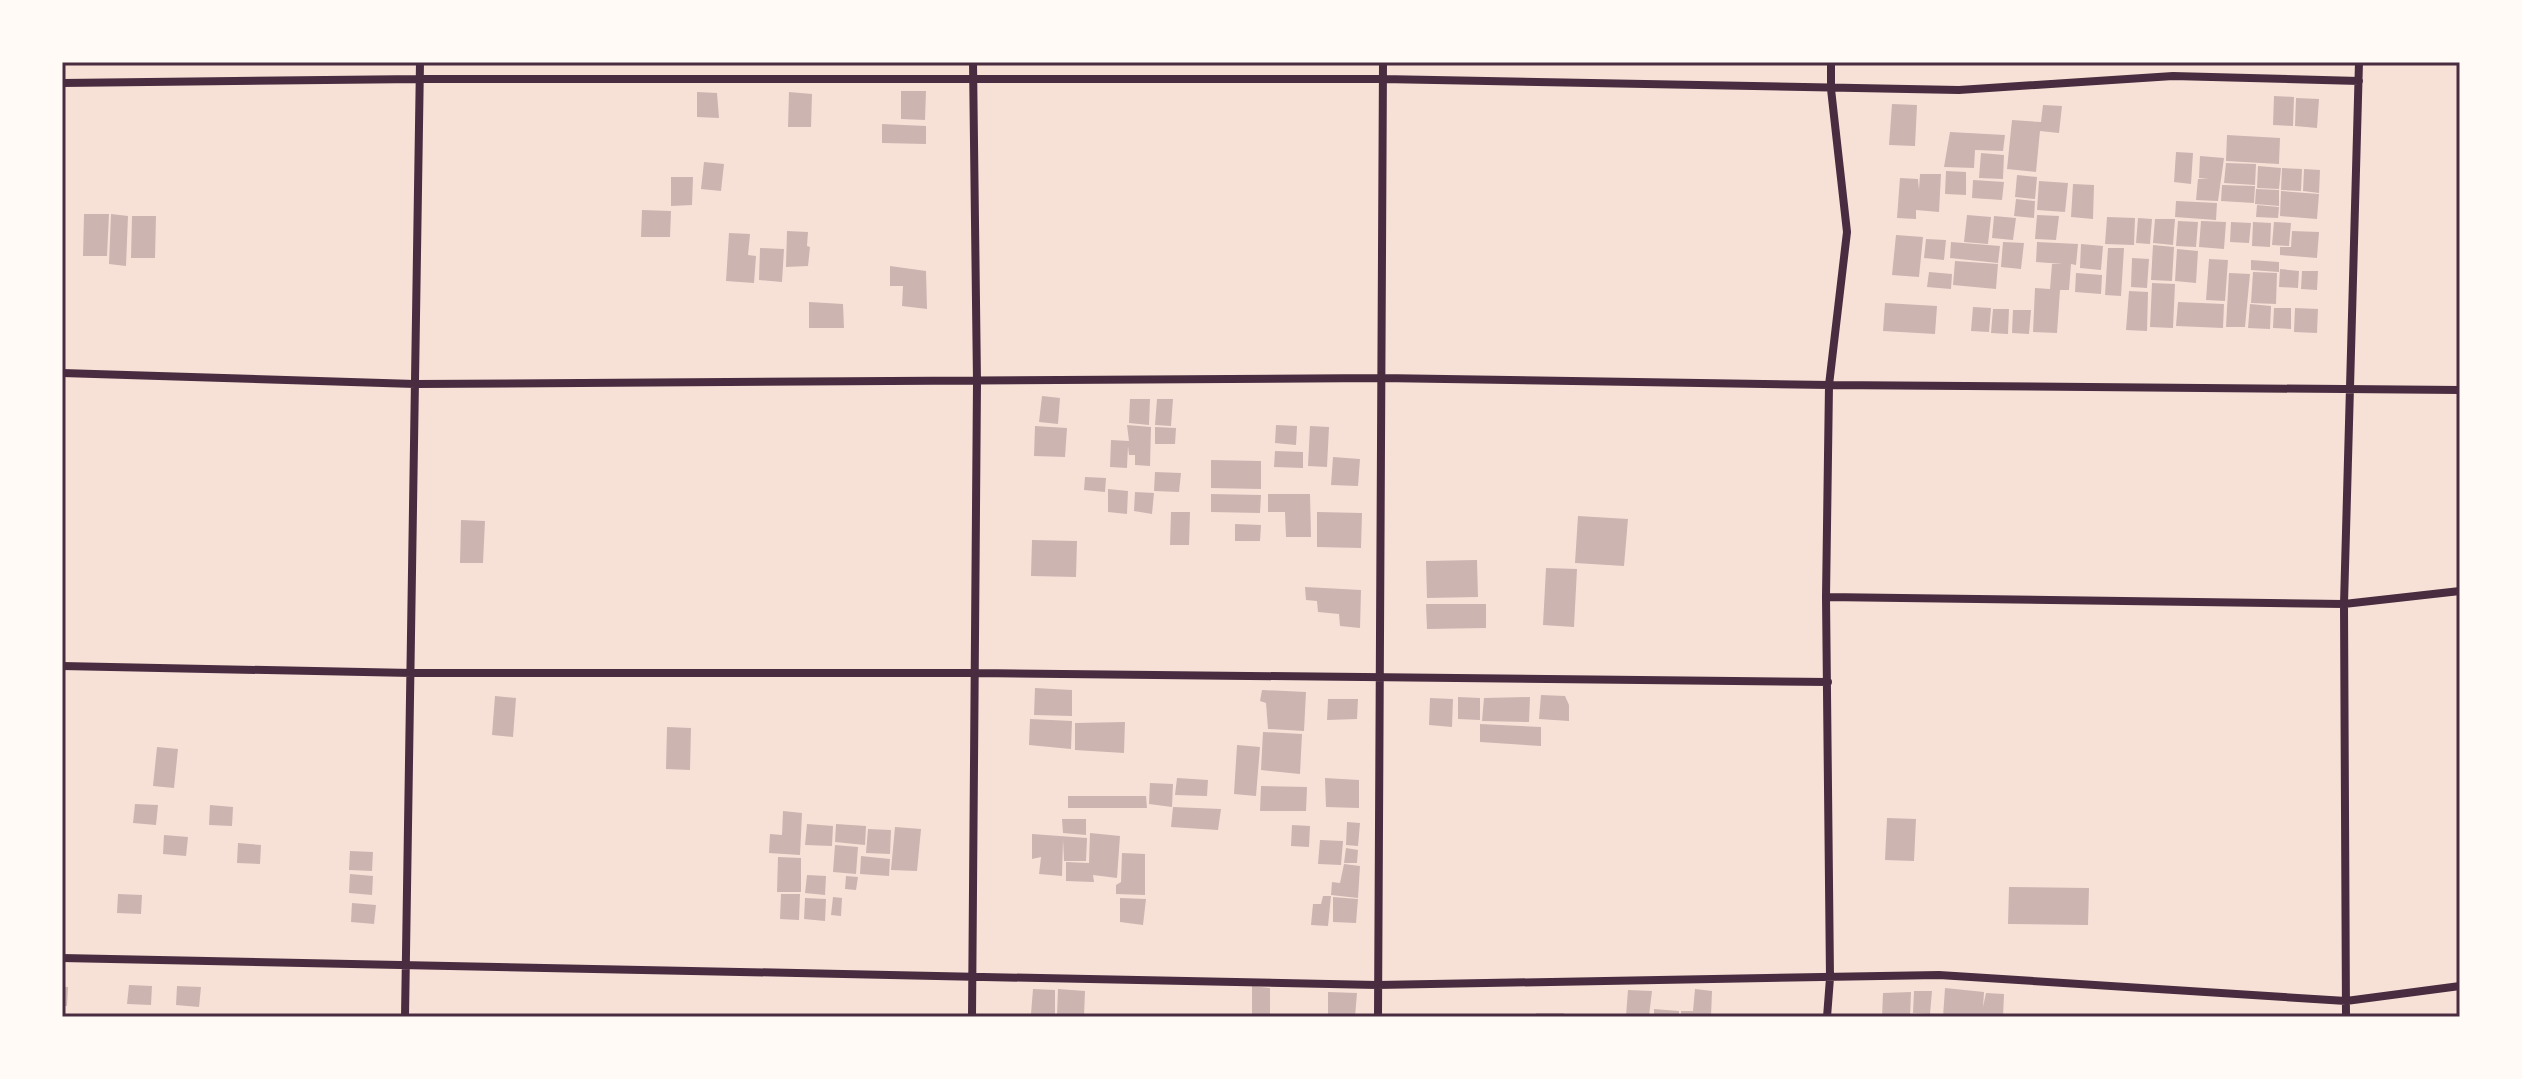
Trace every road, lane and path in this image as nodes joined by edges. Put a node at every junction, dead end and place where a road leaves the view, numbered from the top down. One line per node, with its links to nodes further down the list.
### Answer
1 (420, 62): 6 (street)
2 (973, 62): 7 (street)
3 (1383, 62): 8 (street)
4 (1831, 62): 11 (street)
5 (2359, 62): 9 (street)
6 (420, 79): 7 (street); 10 (street); 15 (street)
7 (972, 79): 8 (street); 14 (street)
8 (1382, 79): 11 (street); 13 (street)
9 (2359, 81): 11 (street); 17 (street)
10 (62, 83)
11 (1831, 89): 16 (street)
12 (62, 373): 15 (street)
13 (1381, 378): 14 (street); 16 (street); 25 (street)
14 (977, 382): 15 (street); 24 (street)
15 (415, 384): 23 (street)
16 (1829, 385): 17 (street); 20 (street)
17 (2350, 390): 18 (street); 21 (street)
18 (2460, 390)
19 (2460, 591): 21 (street)
20 (1826, 597): 21 (street); 26 (street)
21 (2344, 604): 33 (street)
22 (62, 666): 23 (street)
23 (412, 673): 24 (street); 28 (street)
24 (976, 673): 25 (street); 29 (street)
25 (1381, 677): 26 (street); 31 (street)
26 (1828, 682): 30 (street)
27 (62, 958): 28 (street)
28 (406, 964): 29 (street); 34 (street)
29 (972, 976): 31 (street); 35 (street)
30 (1830, 978): 31 (street); 33 (street); 37 (street)
31 (1377, 985): 36 (street)
32 (2460, 986): 33 (street)
33 (2346, 1001): 38 (street)
34 (405, 1017)
35 (972, 1017)
36 (1378, 1017)
37 (1827, 1017)
38 (2346, 1017)

